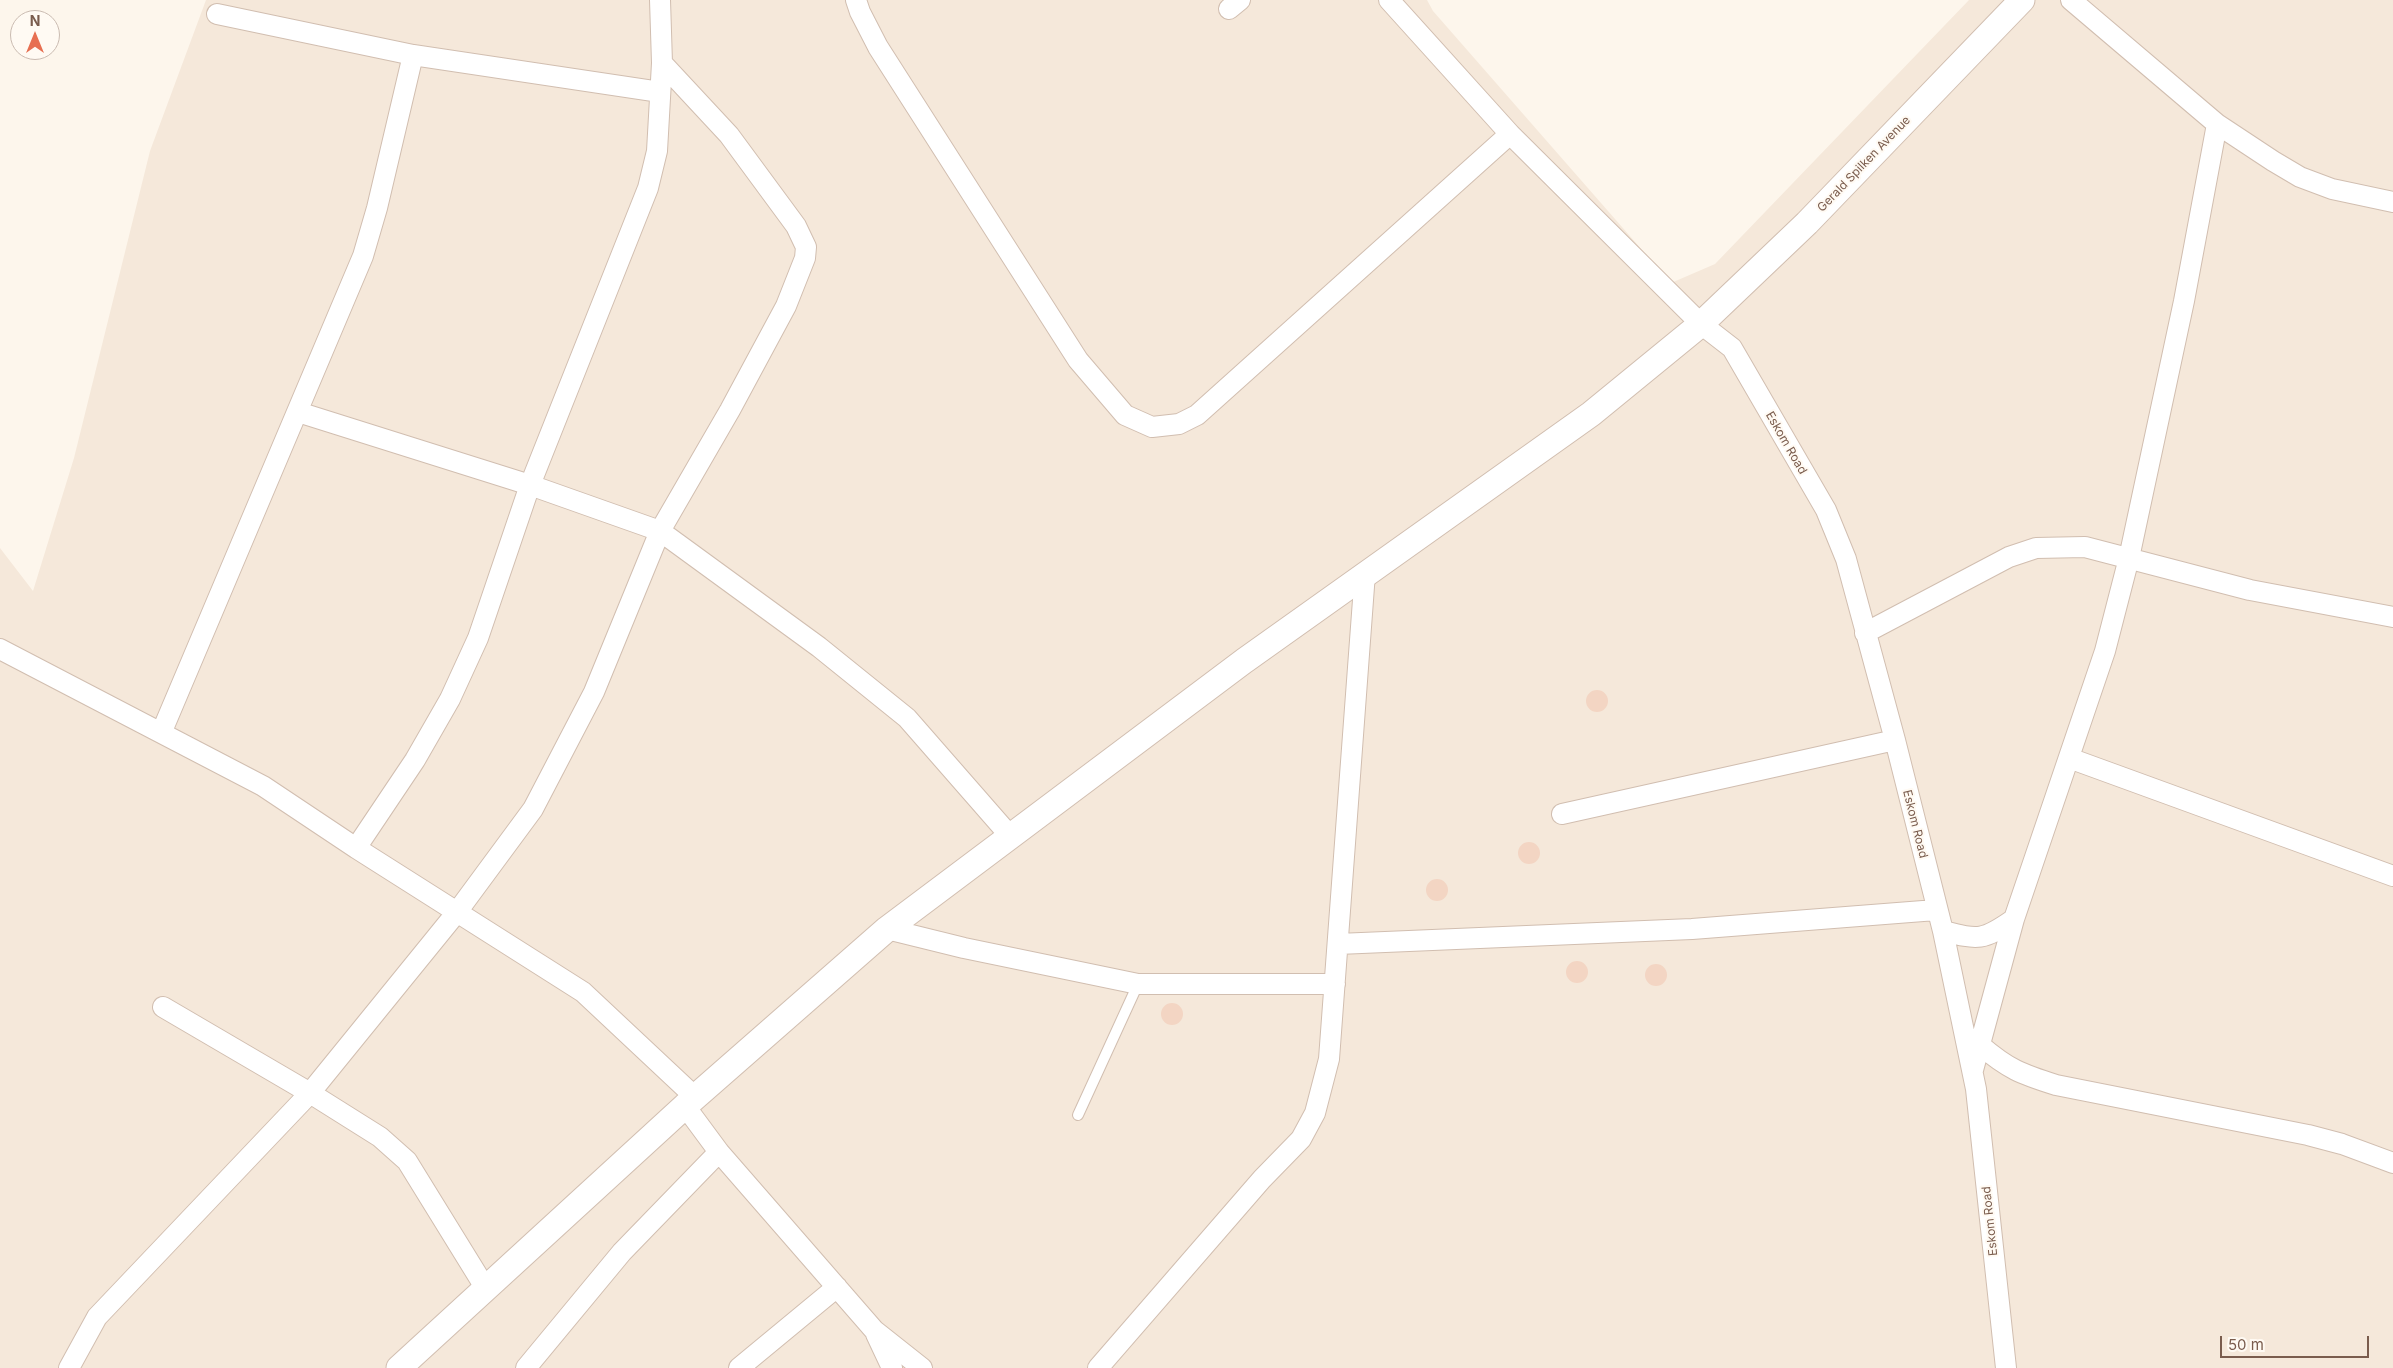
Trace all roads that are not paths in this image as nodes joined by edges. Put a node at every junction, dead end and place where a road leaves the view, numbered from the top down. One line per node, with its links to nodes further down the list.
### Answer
1 (660, 0): 8 (street)
2 (856, 0): 11 (street)
3 (1389, 0): 11 (street, Eskom Road)
4 (2022, 0): 13 (street, Gerald Spilken Avenue)
5 (2071, 0): 10 (street)
6 (217, 14): 7 (street)
7 (413, 55): 9 (street); 14 (street)
8 (662, 63): 9 (street); 16 (street)
9 (660, 92): 15 (street)
10 (2217, 124): 12 (street); 17 (street)
11 (1510, 134): 13 (street, Eskom Road)
12 (2393, 202)
13 (1701, 324): 18 (street, Gerald Spilken Avenue); 20 (street, Eskom Road)
14 (298, 412): 15 (street); 22 (street)
15 (530, 485): 16 (street); 27 (street)
16 (660, 531): 26 (street); 30 (street)
17 (2129, 558): 19 (street); 20 (street); 24 (street)
18 (1365, 573): 26 (street, Gerald Spilken Avenue); 34 (street)
19 (2393, 617)
20 (1865, 633): 23 (street, Eskom Road)
21 (0, 649): 22 (street)
22 (162, 731): 27 (street)
23 (1895, 740): 25 (street); 29 (street, Eskom Road)
24 (2069, 758): 28 (street); 31 (street)
25 (1562, 814)
26 (1011, 837): 32 (street, Gerald Spilken Avenue)
27 (356, 848): 30 (street)
28 (2393, 876)
29 (1936, 910): 33 (street, Eskom Road); 34 (street)
30 (457, 912): 40 (street); 41 (street)
31 (2014, 919): 33 (street); 38 (street)
32 (887, 929): 35 (street); 41 (street, Gerald Spilken Avenue)
33 (1943, 931): 39 (street, Eskom Road)
34 (1338, 944): 36 (street)
35 (1138, 984): 36 (street); 42 (lane)
36 (1335, 984): 54 (street)
37 (163, 1007): 40 (street)
38 (1980, 1045): 39 (street); 44 (street)
39 (1972, 1074): 55 (street, Eskom Road)
40 (310, 1094): 46 (street); 48 (street)
41 (690, 1102): 43 (street); 46 (street, Gerald Spilken Avenue)
42 (1078, 1114)
43 (719, 1152): 45 (street); 50 (street)
44 (2393, 1163)
45 (837, 1287): 47 (street); 51 (street)
46 (486, 1289): 49 (street, Gerald Spilken Avenue)
47 (874, 1330): 52 (street); 53 (street)
48 (69, 1368)
49 (399, 1368)
50 (526, 1368)
51 (739, 1368)
52 (892, 1368)
53 (922, 1368)
54 (1098, 1368)
55 (2006, 1368)

